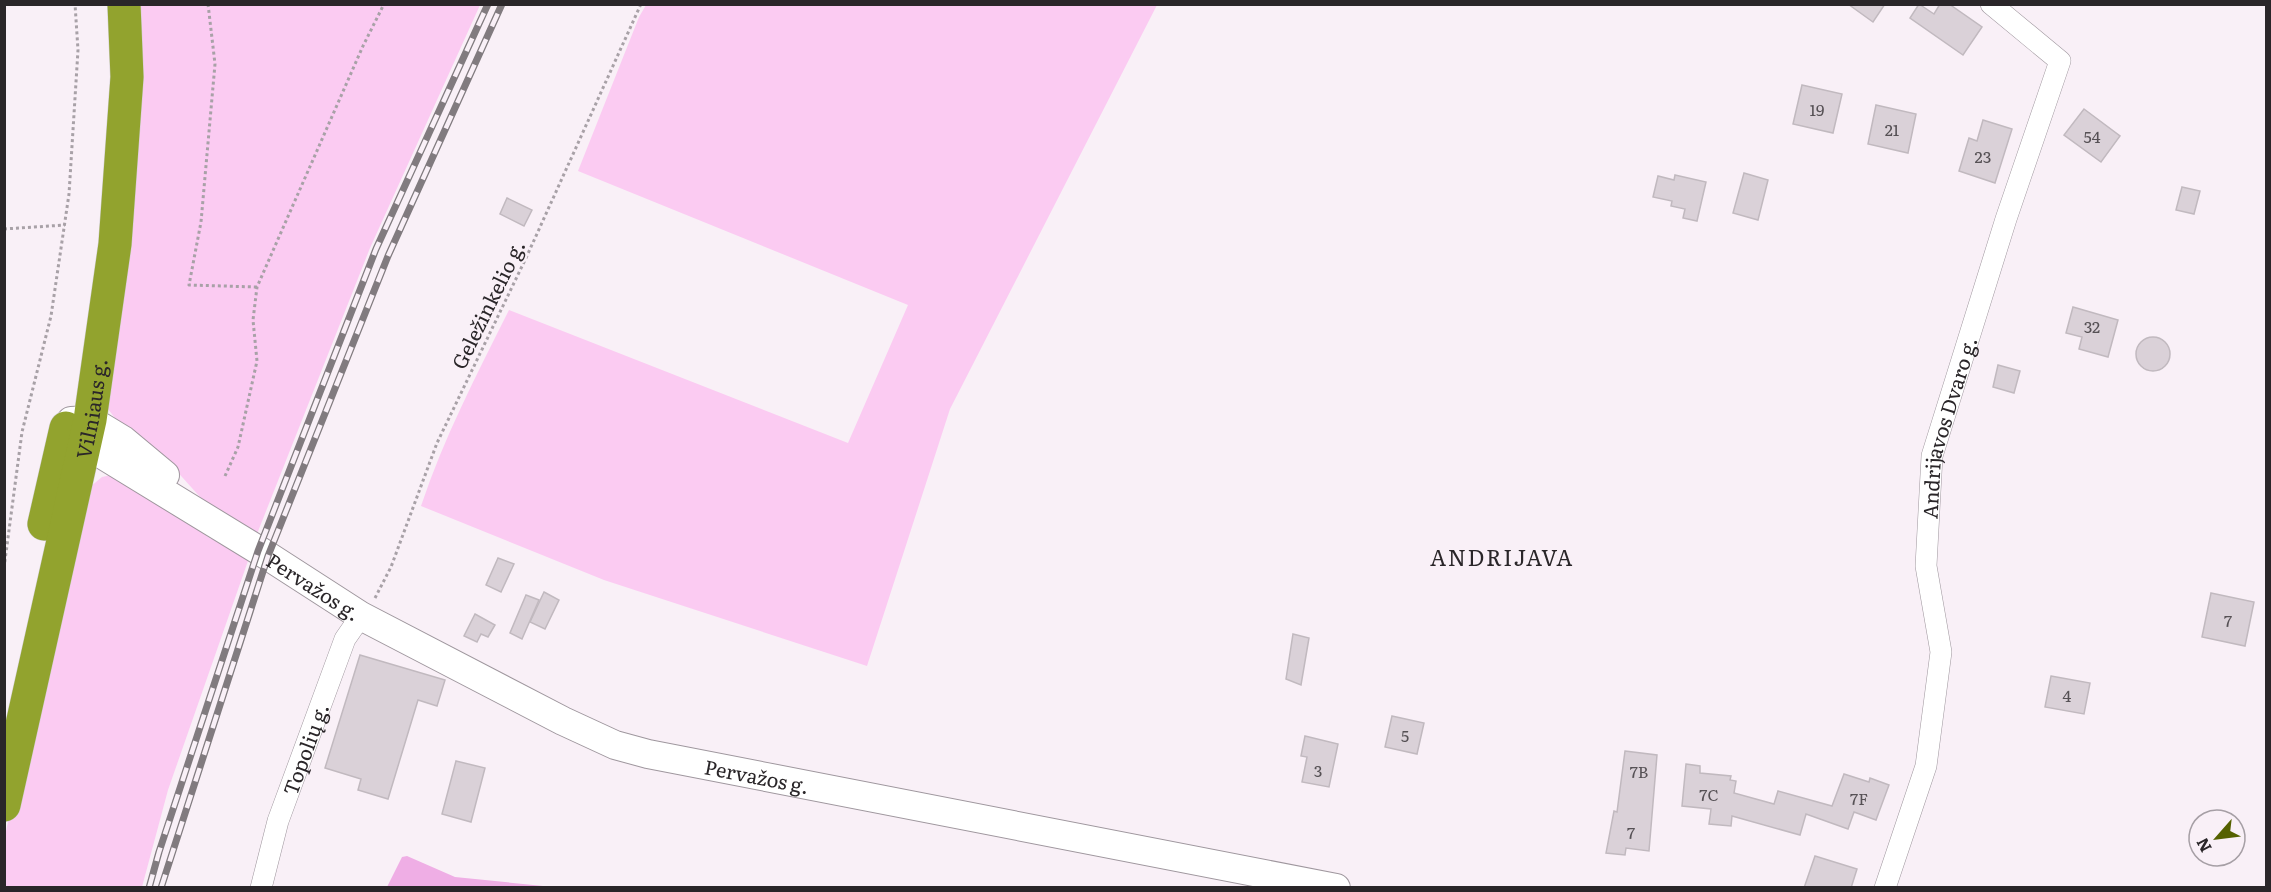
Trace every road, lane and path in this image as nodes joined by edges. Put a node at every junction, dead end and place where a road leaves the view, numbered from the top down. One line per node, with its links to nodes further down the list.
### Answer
1 (75, 4): 8 (path)
2 (105, 4): 11 (highway, Vilniaus g.)
3 (124, 4): 11 (highway, Vilniaus g.)
4 (208, 4): 10 (path)
5 (384, 4): 10 (path)
6 (640, 4): 14 (path, Geležinkelio g.)
7 (1991, 4): 19 (street, Andrijavos Dvaro g.)
8 (64, 225): 9 (path); 13 (path)
9 (4, 229)
10 (257, 287): 12 (path)
11 (81, 429): 14 (main road, Pervažos g.); 15 (highway, Vilniaus g.); 16 (highway, Vilniaus g.)
12 (225, 477)
13 (4, 568)
14 (361, 616): 17 (street, Topolių g.); 18 (main road, Pervažos g.)
15 (4, 716)
16 (4, 805)
17 (261, 888)
18 (1336, 888)
19 (1885, 888)

